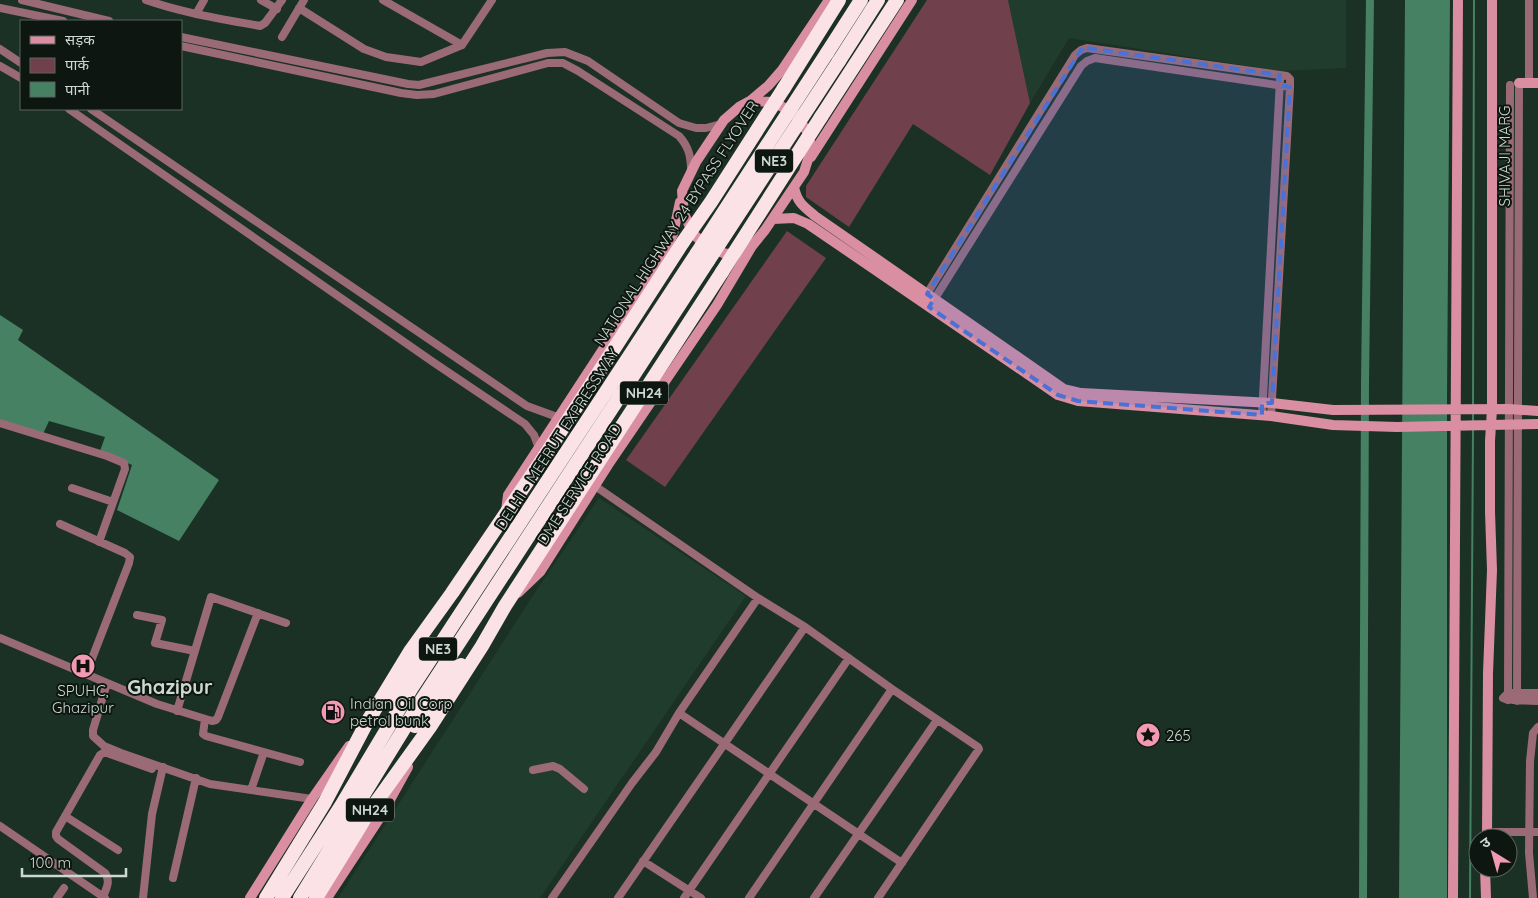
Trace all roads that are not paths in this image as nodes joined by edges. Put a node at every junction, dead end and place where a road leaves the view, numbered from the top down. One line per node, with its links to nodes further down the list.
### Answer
1 (22, 0): 24 (street)
2 (146, 0): 18 (street)
3 (204, 0): 22 (street)
4 (261, 0): 21 (street)
5 (282, 0): 21 (street)
6 (304, 0): 20 (street)
7 (383, 0): 27 (street)
8 (492, 0): 27 (street)
9 (829, 0): 39 (street)
10 (839, 0): 65 (highway, NATIONAL HIGHWAY 24 BYPASS FLYOVER, bridge)
11 (861, 0): 53 (highway, DELHI - MEERUT EXPRESSWAY / NE3, bridge)
12 (878, 0): 53 (highway, DELHI - MEERUT EXPRESSWAY / NE3, bridge)
13 (897, 0): 73 (highway, NH24, bridge)
14 (912, 0): 43 (street)
15 (1458, 0): 55 (street)
16 (1492, 0): 54 (street)
17 (1528, 0): 36 (street)
18 (164, 3): 22 (street)
19 (0, 8): 23 (street)
20 (299, 8): 26 (street); 27 (street)
21 (276, 9): 22 (street)
22 (196, 14)
23 (58, 20)
24 (104, 20)
25 (182, 37): 30 (street)
26 (282, 37)
27 (462, 45)
28 (182, 46): 33 (street)
29 (0, 49): 31 (street)
30 (588, 61): 33 (street); 42 (street)
31 (20, 62)
32 (0, 66): 35 (street)
33 (584, 75): 44 (street)
34 (1280, 75): 37 (street); 38 (street); 51 (street)
35 (20, 77)
36 (1524, 84): 49 (street, SHIVAJI MARG); 50 (street, SHIVAJI MARG)
37 (1280, 85): 38 (street); 51 (street); 52 (street)
38 (1290, 87): 52 (street)
39 (750, 101): 42 (street); 43 (street)
40 (70, 110): 65 (street)
41 (92, 110): 59 (street)
42 (721, 124): 44 (street)
43 (807, 162): 45 (street)
44 (691, 173): 46 (street)
45 (794, 187): 47 (street); 51 (street)
46 (682, 191): 48 (street); 59 (street)
47 (773, 219): 48 (street); 51 (street)
48 (752, 246): 66 (street, DME SERVICE ROAD)
49 (1519, 247): 50 (street); 56 (street, SHIVAJI MARG)
50 (1510, 248): 56 (street, SHIVAJI MARG)
51 (928, 300): 52 (street); 58 (street)
52 (1267, 403): 55 (street); 58 (street)
53 (605, 407): 109 (highway, DELHI - MEERUT EXPRESSWAY / NE3)
54 (1492, 409): 55 (street); 56 (street); 63 (street)
55 (1456, 410): 64 (street)
56 (1514, 410): 57 (street); 61 (street, SHIVAJI MARG)
57 (1538, 411)
58 (1266, 416): 64 (street)
59 (560, 418): 65 (street)
60 (0, 423): 68 (street)
61 (1514, 424): 62 (street); 63 (street); 87 (street); 88 (street)
62 (1538, 424)
63 (1486, 425): 64 (street); 86 (street)
64 (1456, 426): 140 (street)
65 (541, 452): 71 (highway, NATIONAL HIGHWAY 24 BYPASS FLYOVER)
66 (595, 486): 72 (street); 73 (street, DME SERVICE ROAD)
67 (72, 488): 68 (street)
68 (113, 502): 70 (street)
69 (60, 524): 70 (street)
70 (98, 542): 82 (street)
71 (452, 593): 94 (highway); 109 (highway)
72 (758, 598): 77 (street); 91 (street)
73 (505, 606): 79 (highway, NH24)
74 (258, 613): 76 (street); 80 (street); 92 (street)
75 (136, 615): 80 (street)
76 (286, 623)
77 (805, 627): 81 (street); 97 (street)
78 (0, 638): 82 (street)
79 (482, 646): 95 (highway); 109 (highway)
80 (195, 651): 90 (street)
81 (849, 658): 84 (street); 103 (street)
82 (86, 674): 83 (street)
83 (107, 683): 90 (street); 100 (street)
84 (892, 689): 93 (street); 108 (street)
85 (1538, 693): 88 (street)
86 (1489, 696): 87 (street); 112 (street)
87 (1506, 697): 88 (street)
88 (1517, 697): 89 (street)
89 (1538, 701)
90 (177, 711): 92 (street)
91 (679, 713): 97 (street); 133 (street)
92 (205, 719): 98 (street)
93 (936, 720): 116 (street); 119 (street)
94 (366, 724): 107 (street); 128 (highway, NH24)
95 (430, 727): 131 (highway, NH24); 132 (street)
96 (1538, 727): 113 (street)
97 (724, 744): 103 (street); 118 (street)
98 (264, 752): 99 (street); 105 (street)
99 (300, 762)
100 (163, 767): 104 (street); 126 (street)
101 (152, 769): 110 (street)
102 (533, 770): 106 (street)
103 (769, 774): 108 (street); 123 (street)
104 (196, 778): 105 (street); 120 (street)
105 (250, 790): 107 (street)
106 (584, 790)
107 (312, 799): 127 (street)
108 (814, 803): 116 (street); 137 (street)
109 (348, 808): 129 (highway, DELHI - MEERUT EXPRESSWAY / NE3); 130 (highway, DELHI - MEERUT EXPRESSWAY / NE3)
110 (65, 816): 117 (street); 124 (street)
111 (0, 826): 124 (street)
112 (1487, 828)
113 (1529, 832): 114 (street); 115 (street); 142 (street)
114 (1538, 832)
115 (1518, 833)
116 (858, 834): 119 (street); 138 (street)
117 (118, 850)
118 (643, 861): 123 (street); 134 (street)
119 (902, 862): 139 (street)
120 (173, 878)
121 (1485, 878): 141 (street)
122 (64, 888): 125 (street)
123 (689, 890): 135 (street); 136 (street)
124 (104, 897)
125 (57, 898)
126 (143, 898)
127 (250, 898)
128 (266, 898)
129 (282, 898)
130 (300, 898)
131 (316, 898)
132 (326, 898)
133 (552, 898)
134 (618, 898)
135 (684, 898)
136 (701, 898)
137 (749, 898)
138 (814, 898)
139 (878, 898)
140 (1453, 898)
141 (1486, 898)
142 (1533, 898)

